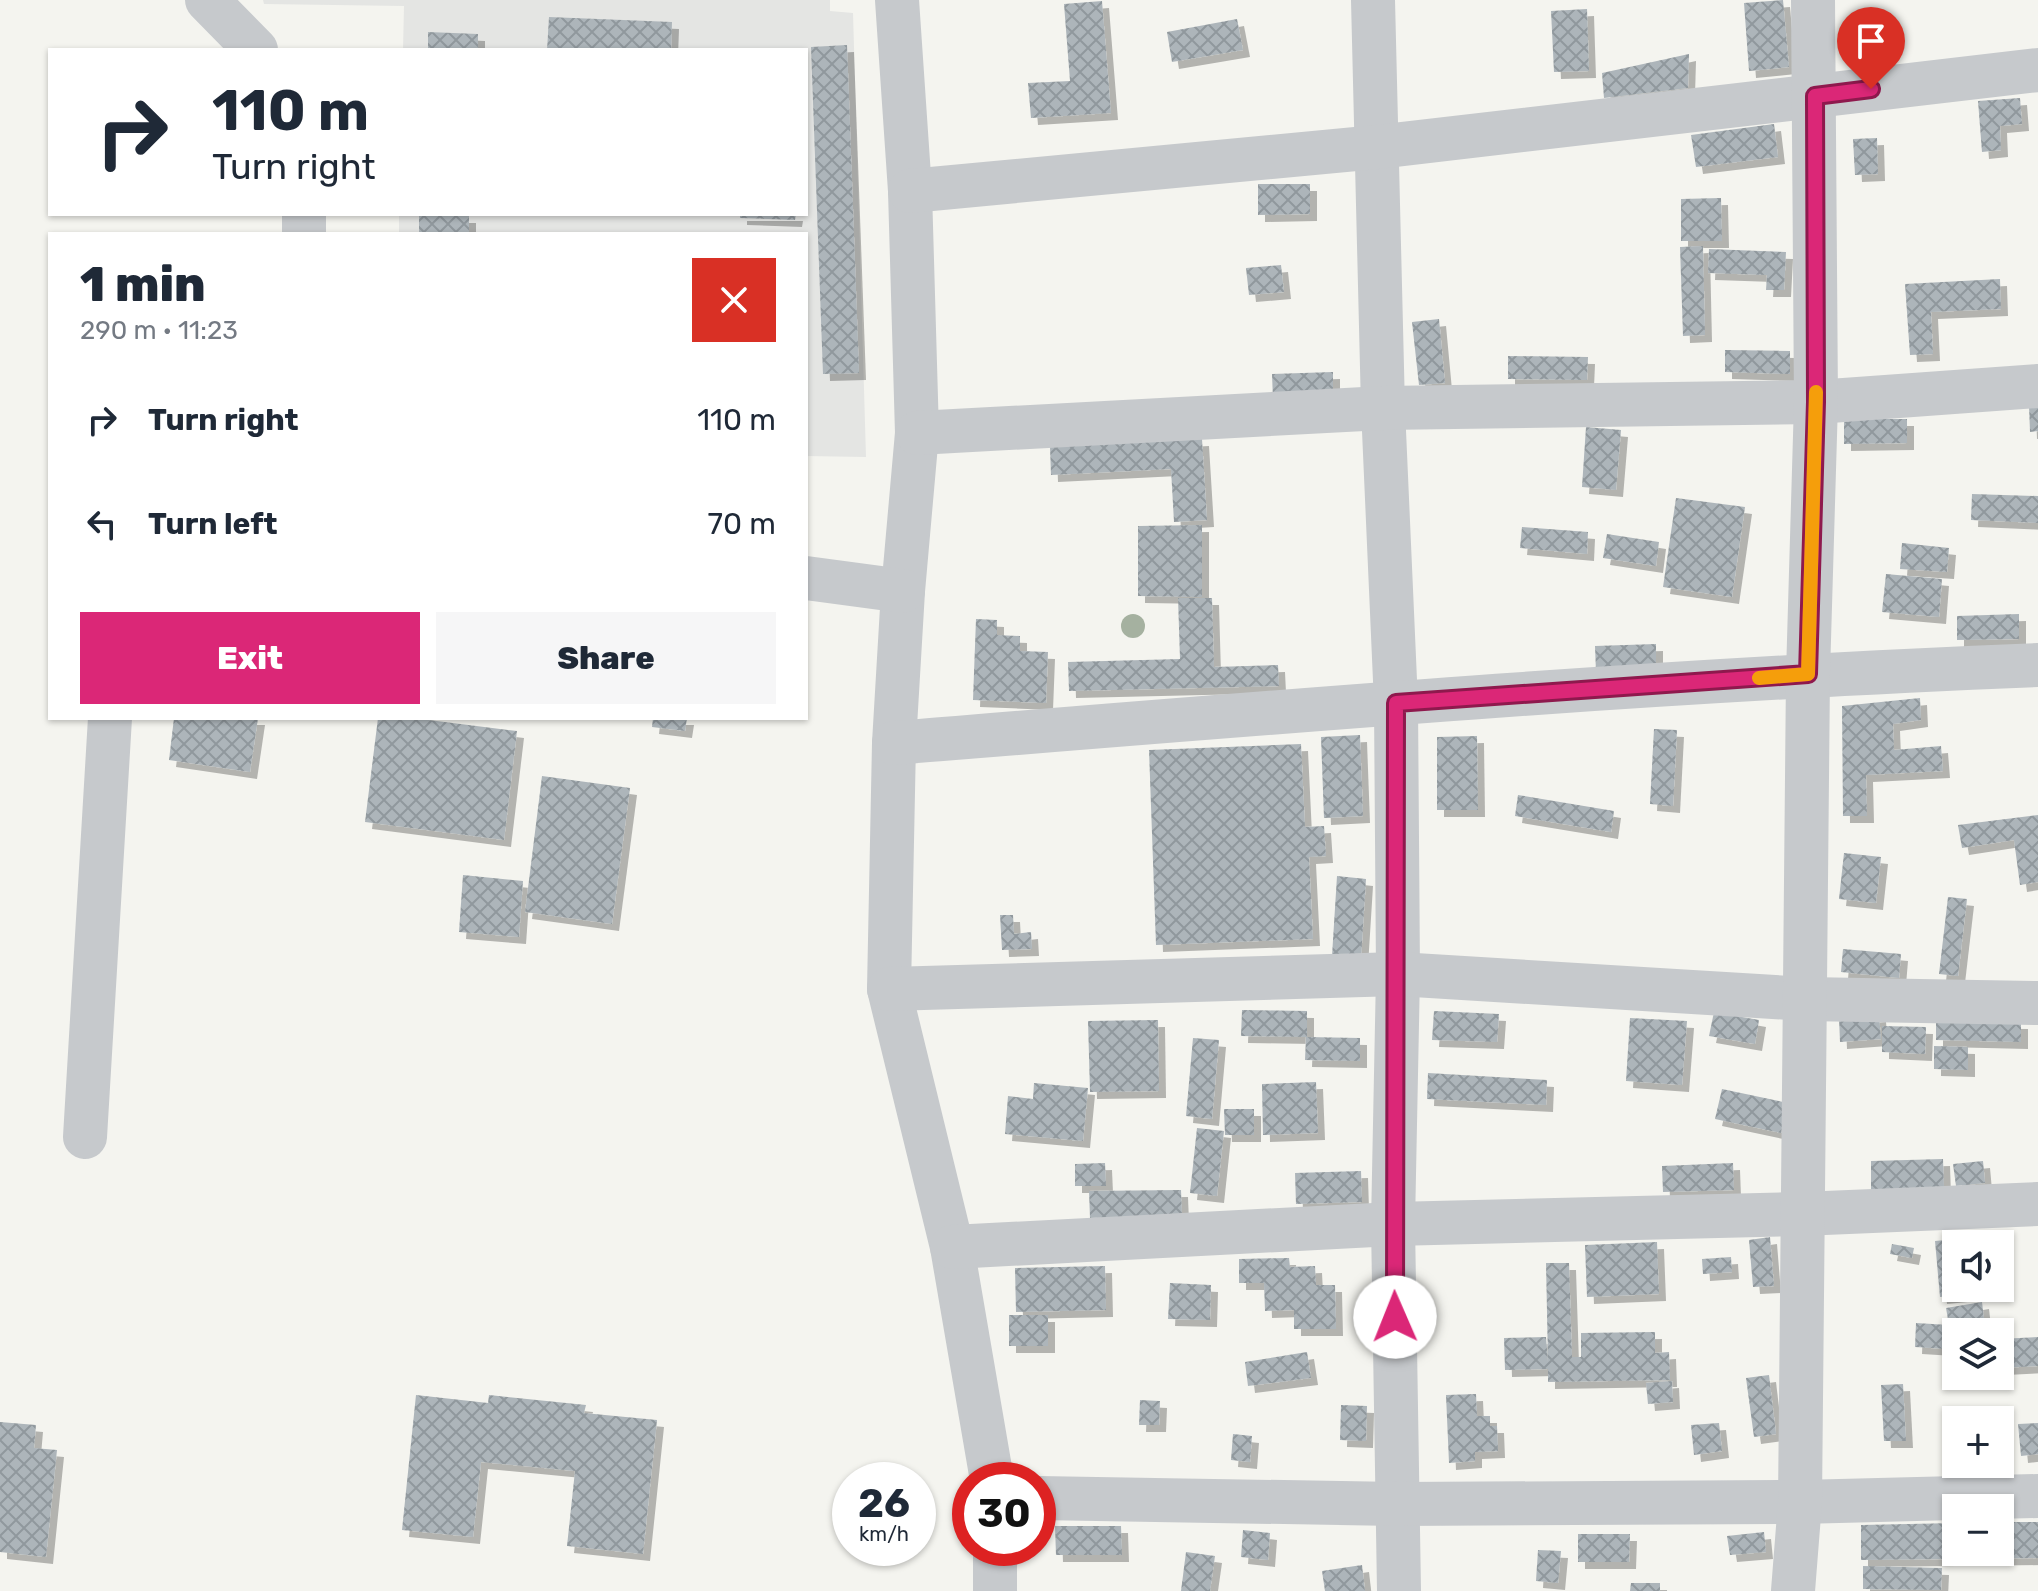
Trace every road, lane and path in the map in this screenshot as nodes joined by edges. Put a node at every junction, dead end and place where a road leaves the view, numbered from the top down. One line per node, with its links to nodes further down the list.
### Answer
1 (207, 0): 5 (street)
2 (897, 0): 9 (street)
3 (1373, 0): 8 (street)
4 (1813, 0): 7 (street)
5 (254, 48)
6 (2038, 70): 7 (street)
7 (1815, 96): 8 (street); 11 (street)
8 (1377, 147): 9 (street); 12 (street)
9 (910, 191): 13 (street)
10 (2038, 386): 11 (street)
11 (1816, 402): 12 (street); 17 (street)
12 (1383, 408): 13 (street); 18 (street)
13 (917, 433): 15 (street)
14 (808, 578): 15 (street)
15 (903, 591): 20 (street)
16 (2038, 665): 17 (street)
17 (1808, 674): 18 (street); 23 (street)
18 (1396, 703): 20 (street); 21 (street)
19 (110, 720): 25 (street)
20 (894, 743): 22 (street)
21 (1398, 974): 22 (street); 23 (street); 28 (street)
22 (889, 989): 29 (street)
23 (1806, 999): 24 (street); 27 (street)
24 (2038, 1003)
25 (85, 1137)
26 (2038, 1204): 27 (street)
27 (1801, 1214): 28 (street); 33 (street)
28 (1393, 1224): 29 (street); 34 (street)
29 (952, 1247): 30 (street)
30 (989, 1462)
31 (2038, 1496): 33 (street)
32 (1056, 1498): 34 (street)
33 (1800, 1502): 34 (street); 38 (street)
34 (1398, 1504): 37 (street)
35 (995, 1566): 36 (street)
36 (995, 1591)
37 (1399, 1591)
38 (1793, 1591)

